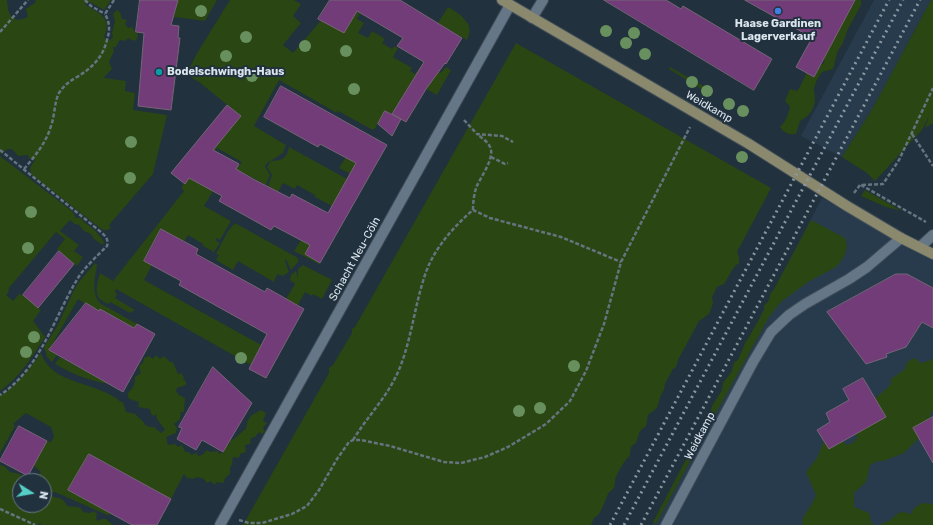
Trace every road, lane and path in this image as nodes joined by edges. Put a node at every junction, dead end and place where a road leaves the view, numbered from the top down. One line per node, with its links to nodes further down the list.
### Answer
1 (28, 0): 8 (path)
2 (85, 0): 6 (path)
3 (114, 0): 6 (path)
4 (543, 0): 7 (street)
5 (506, 2): 7 (street, Weidkamp); 10 (street, Schacht Neu-Cöln)
6 (104, 14): 19 (path)
7 (532, 18): 11 (street, Weidkamp)
8 (0, 32)
9 (933, 88): 13 (path)
10 (452, 109): 12 (path); 32 (street, Schacht Neu-Cöln)
11 (697, 114): 25 (street, Weidkamp); 28 (path)
12 (477, 134): 14 (path); 16 (path)
13 (912, 134): 18 (path); 20 (path)
14 (513, 142)
15 (0, 150): 19 (path)
16 (491, 157): 17 (path); 22 (path)
17 (508, 163)
18 (933, 166)
19 (24, 169): 29 (path)
20 (860, 185): 21 (path); 23 (path)
21 (854, 194)
22 (473, 210): 28 (path); 30 (path)
23 (927, 223)
24 (933, 235): 26 (street)
25 (901, 238): 26 (street, Weidkamp); 35 (street, Weidkamp)
26 (920, 247): 27 (street, Weidkamp)
27 (933, 254)
28 (621, 262): 30 (path)
29 (0, 395)
30 (353, 440): 32 (path)
31 (0, 509): 33 (path)
32 (226, 515): 34 (street, Schacht Neu-Cöln)
33 (35, 525)
34 (220, 525)
35 (666, 525)

